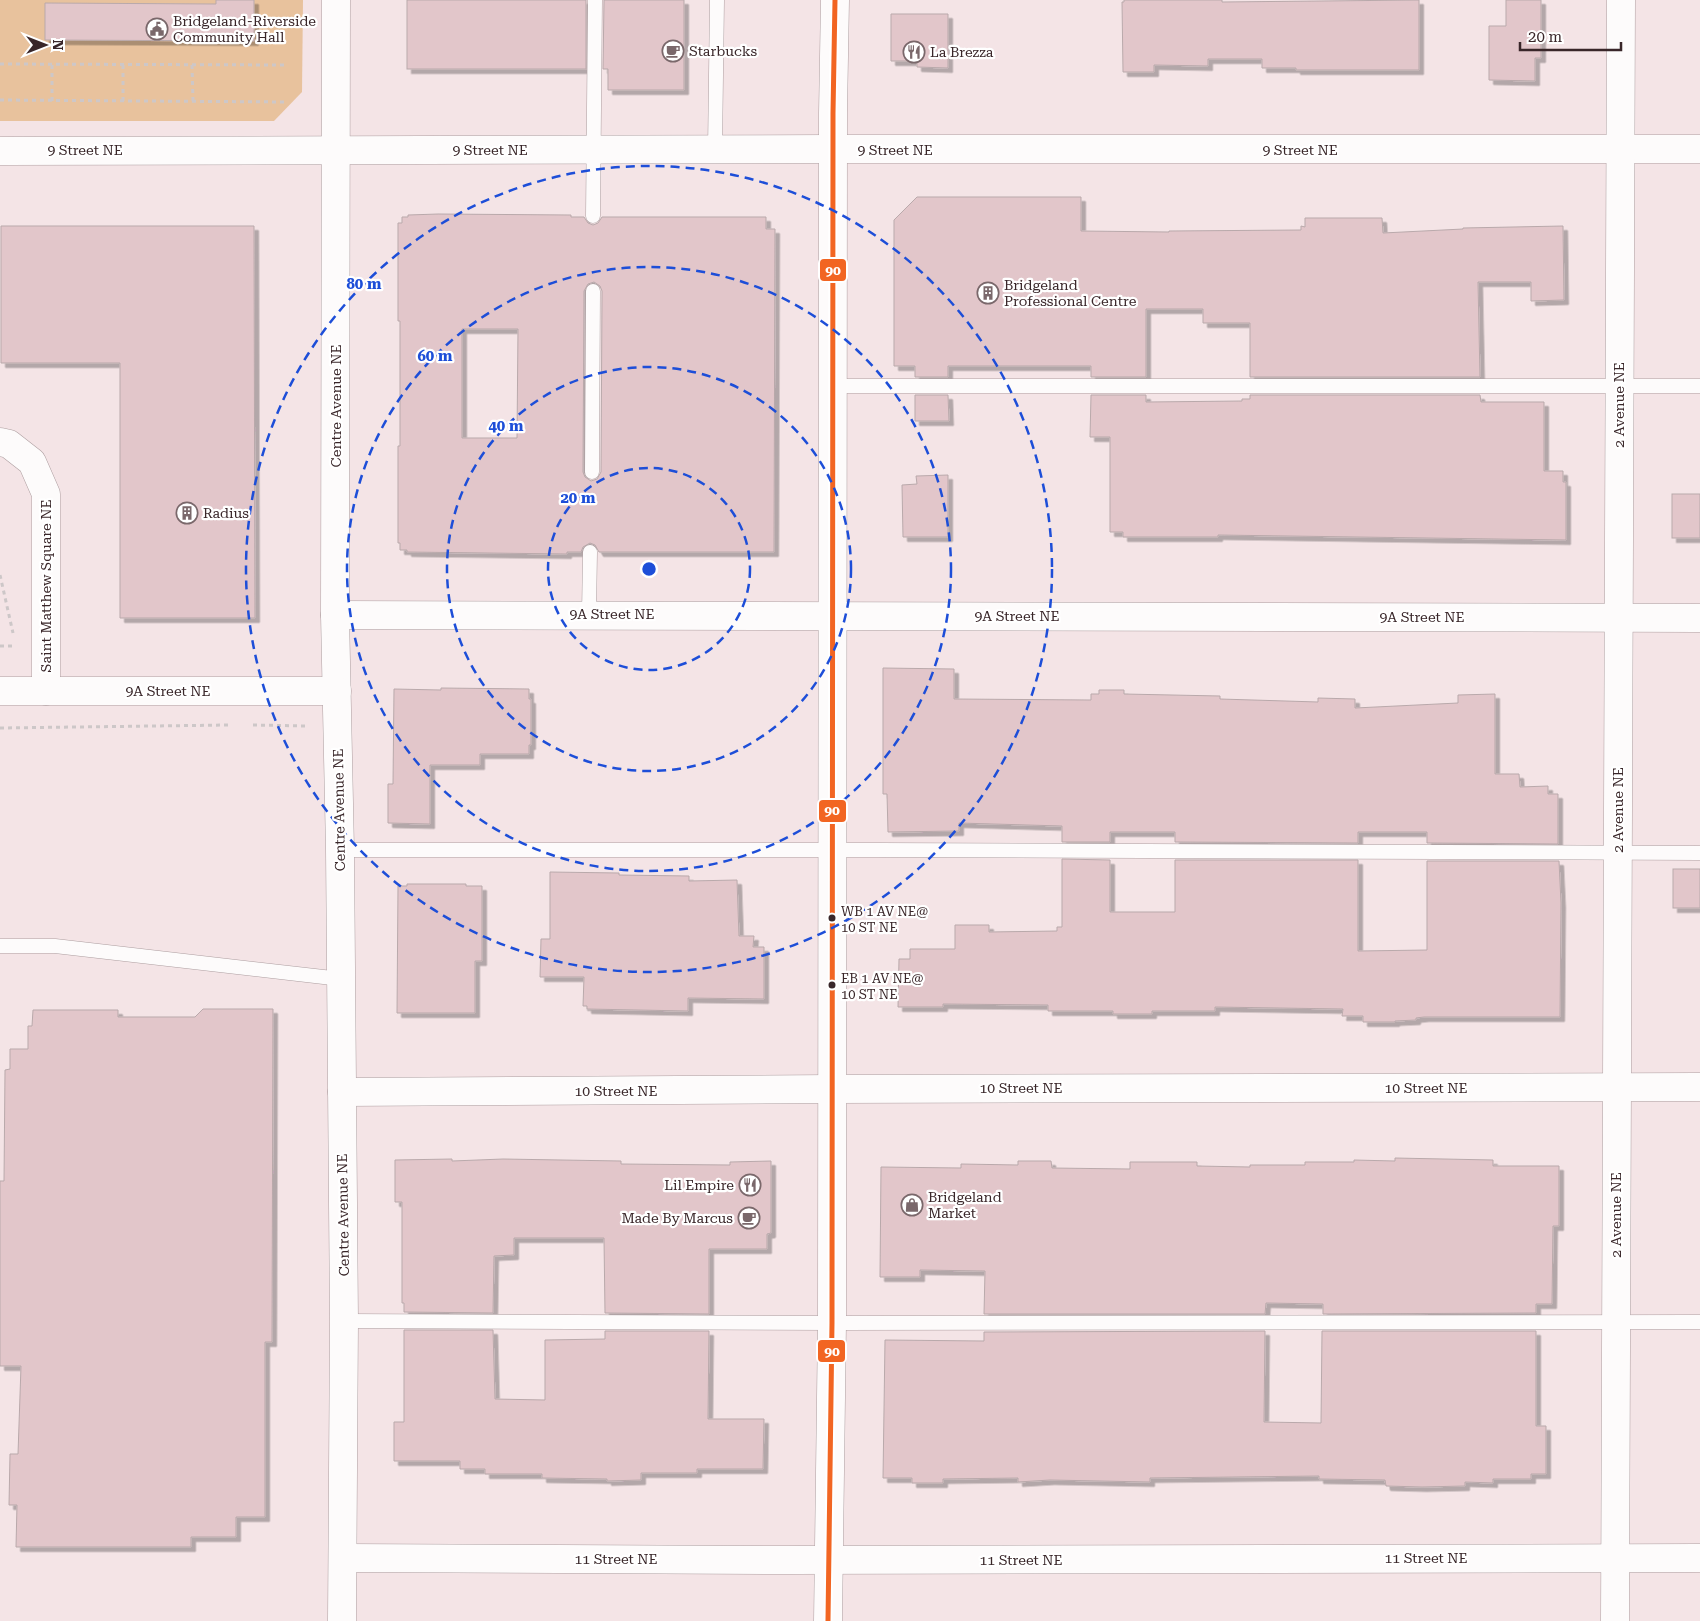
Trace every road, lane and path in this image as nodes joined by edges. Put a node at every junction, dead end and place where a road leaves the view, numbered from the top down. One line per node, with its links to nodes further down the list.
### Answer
1 (336, 0): 20 (street, Centre Avenue NE)
2 (595, 0): 16 (lane)
3 (717, 0): 21 (lane)
4 (835, 0): 17 (street)
5 (1621, 0): 18 (street, 2 Avenue NE)
6 (0, 64): 7 (path)
7 (52, 65): 8 (path); 12 (path)
8 (123, 65): 9 (path); 13 (path)
9 (192, 65): 10 (path); 14 (path)
10 (287, 65)
11 (0, 100): 12 (path)
12 (52, 101): 13 (path)
13 (123, 101): 14 (path)
14 (193, 101): 15 (path)
15 (287, 102)
16 (593, 149): 20 (street, 9 Street NE); 21 (street, 9 Street NE); 23 (lane)
17 (833, 149): 18 (street, 9 Street NE); 21 (street, 9 Street NE); 25 (street)
18 (1620, 149): 19 (street, 9 Street NE); 26 (street, 2 Avenue NE)
19 (1700, 149)
20 (337, 150): 22 (street, 9 Street NE); 33 (street, Centre Avenue NE)
21 (715, 150)
22 (0, 151)
23 (593, 216)
24 (593, 291): 29 (lane)
25 (833, 386): 26 (lane); 34 (street)
26 (1619, 386): 27 (lane); 35 (street, 2 Avenue NE)
27 (1700, 386)
28 (0, 442): 39 (street, Saint Matthew Square NE)
29 (592, 472)
30 (590, 552): 32 (lane)
31 (0, 575): 37 (path)
32 (589, 614): 33 (street, 9A Street NE); 34 (street, 9A Street NE)
33 (335, 615): 40 (street, Centre Avenue NE)
34 (833, 615): 35 (street, 9A Street NE); 46 (street)
35 (1618, 617): 36 (street, 9A Street NE); 47 (street, 2 Avenue NE)
36 (1700, 618)
37 (15, 646)
38 (0, 690): 39 (street, 9A Street NE)
39 (46, 691): 40 (street, 9A Street NE)
40 (337, 692): 45 (street, Centre Avenue NE)
41 (236, 725): 44 (path)
42 (246, 725): 43 (path)
43 (307, 726)
44 (0, 728)
45 (340, 850): 46 (lane); 50 (street, Centre Avenue NE)
46 (832, 850): 47 (lane); 53 (street)
47 (1618, 852): 48 (lane); 51 (street, 2 Avenue NE)
48 (1700, 853)
49 (0, 946): 50 (lane)
50 (341, 979): 54 (street, Centre Avenue NE)
51 (1617, 1087): 52 (street, 10 Street NE); 53 (street, 10 Street NE); 56 (street, 2 Avenue NE)
52 (1700, 1087)
53 (832, 1089): 54 (street, 10 Street NE); 58 (street)
54 (342, 1092): 55 (street, Centre Avenue NE)
55 (344, 1321): 58 (lane); 59 (street, Centre Avenue NE)
56 (1616, 1322): 57 (lane); 58 (lane); 60 (street, 2 Avenue NE)
57 (1700, 1322)
58 (832, 1323): 62 (street)
59 (343, 1558): 62 (street, 11 Street NE); 63 (street, Centre Avenue NE)
60 (1616, 1558): 61 (street, 11 Street NE); 62 (street, 11 Street NE); 65 (street, 2 Avenue NE)
61 (1700, 1558)
62 (828, 1560): 64 (street)
63 (342, 1621)
64 (828, 1621)
65 (1615, 1621)

